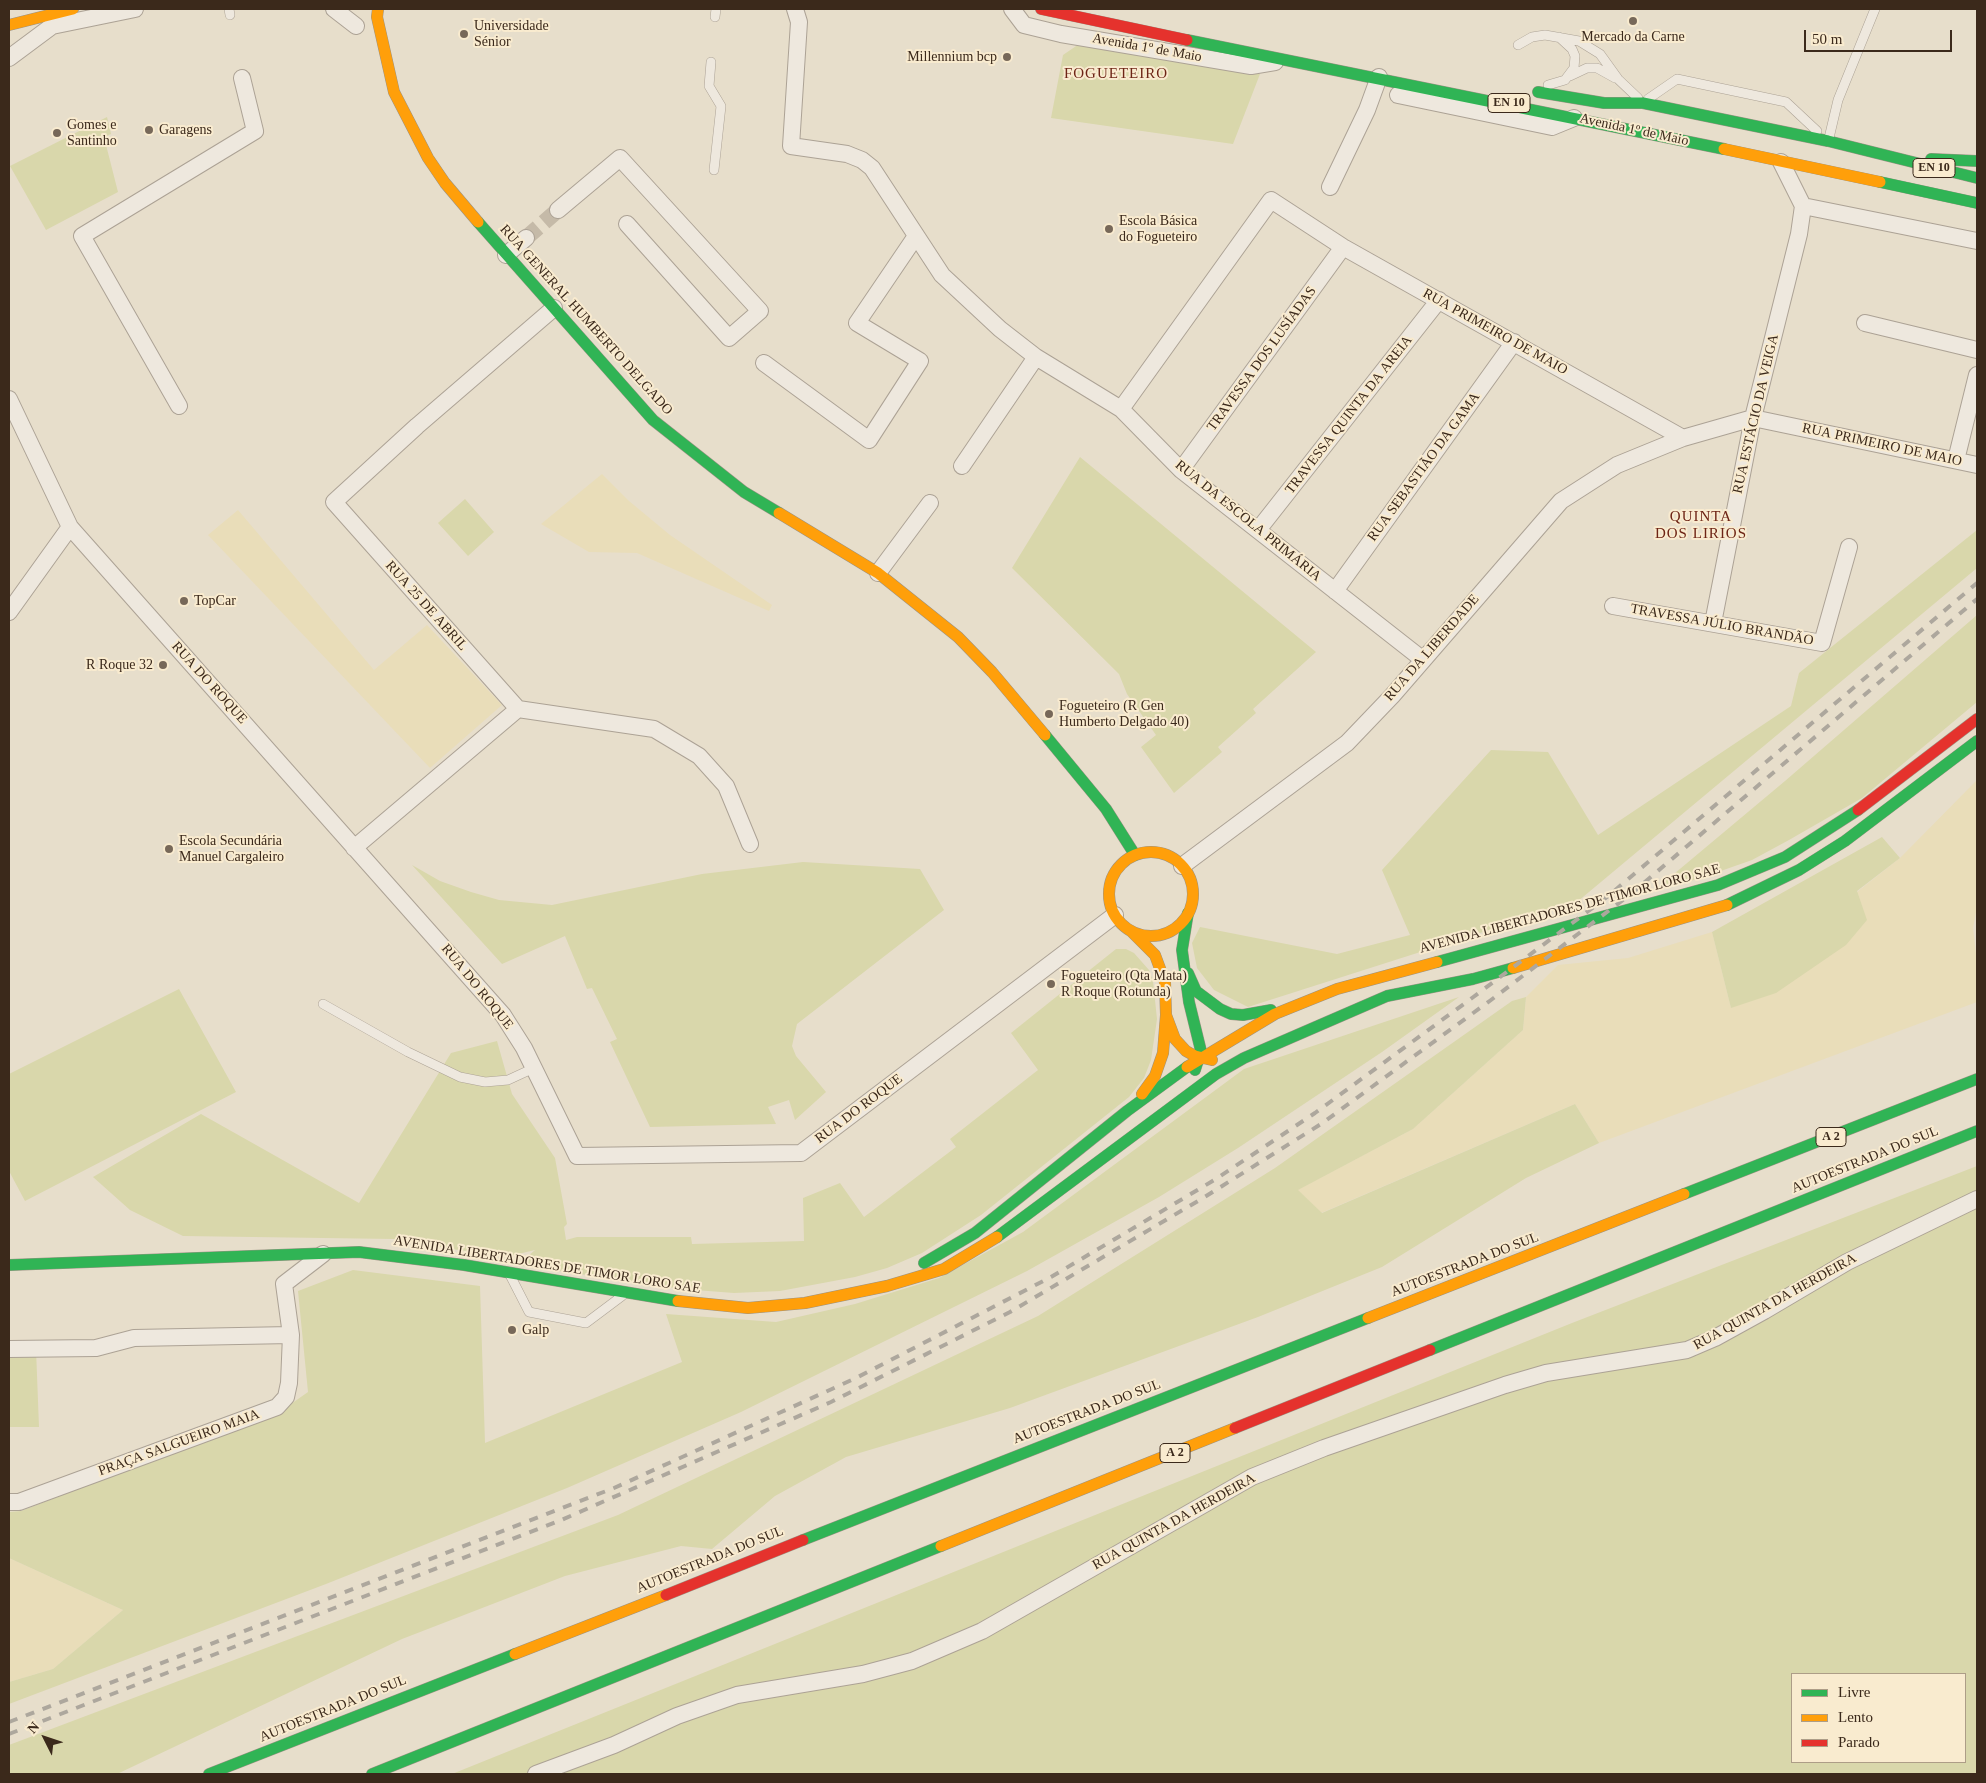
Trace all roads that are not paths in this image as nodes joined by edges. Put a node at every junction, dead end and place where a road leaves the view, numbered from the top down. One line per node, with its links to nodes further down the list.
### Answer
1 (73, 9): 9 (main road)
2 (135, 9): 13 (street)
3 (334, 9): 10 (street)
4 (378, 9): 38 (main road, RUA GENERAL HUMBERTO DELGADO)
5 (1012, 9): 14 (street, Avenida 1º de Maio)
6 (1041, 9): 14 (main road, Avenida 1º de Maio)
7 (1875, 9): 23 (lane)
8 (800, 13): 34 (street, RUA DA ESCOLA PRIMÁRIA)
9 (9, 25)
10 (356, 26)
11 (1559, 37): 12 (lane, Avenida 1º de Maio); 18 (lane, Avenida 1º de Maio); 19 (lane)
12 (1518, 45)
13 (9, 58)
14 (1290, 60): 16 (main road, Avenida 1º de Maio)
15 (711, 62): 27 (lane)
16 (1379, 77): 22 (street); 29 (street)
17 (242, 78): 48 (street)
18 (1618, 79): 19 (lane, Avenida 1º de Maio); 21 (lane, Avenida 1º de Maio)
19 (1565, 80): 20 (lane, Avenida 1º de Maio)
20 (1529, 90): 21 (main road, Avenida 1º de Maio / EN 10)
21 (1643, 103): 23 (main road, Avenida 1º de Maio / EN 10); 23 (lane)
22 (1577, 117): 26 (main road, Avenida 1º de Maio / EN 10)
23 (1827, 141): 24 (main road, Avenida 1º de Maio / EN 10)
24 (1891, 157): 25 (main road); 28 (main road, Avenida 1º de Maio / EN 10)
25 (1977, 161)
26 (1781, 162): 30 (main road, Avenida 1º de Maio / EN 10); 31 (street)
27 (714, 170)
28 (1977, 178)
29 (1330, 187)
30 (1977, 203)
31 (1803, 206): 36 (street); 50 (street, RUA ESTÁCIO DA VEIGA)
32 (558, 210): 33 (street)
33 (627, 224)
34 (916, 236): 44 (street, RUA DA ESCOLA PRIMÁRIA); 45 (street)
35 (526, 238): 38 (street)
36 (1977, 241)
37 (1344, 247): 39 (street, RUA PRIMEIRO DE MAIO); 49 (street, RUA PRIMEIRO DE MAIO); 56 (street, TRAVESSA DOS LUSÍADAS)
38 (506, 255): 40 (main road, RUA GENERAL HUMBERTO DELGADO)
39 (1440, 300): 42 (street, RUA PRIMEIRO DE MAIO); 59 (street, TRAVESSA QUINTA DA AREIA)
40 (554, 308): 61 (main road, RUA GENERAL HUMBERTO DELGADO); 67 (street, RUA 25 DE ABRIL)
41 (1865, 323): 43 (street)
42 (1514, 342): 52 (street, RUA PRIMEIRO DE MAIO); 62 (street, RUA SEBASTIÃO DA GAMA)
43 (1977, 350)
44 (1036, 357): 49 (street, RUA DA ESCOLA PRIMÁRIA); 55 (street)
45 (764, 363)
46 (1977, 375): 53 (street)
47 (9, 398): 51 (street, RUA DO ROQUE)
48 (179, 406)
49 (1121, 410): 56 (street, RUA DA ESCOLA PRIMÁRIA)
50 (1753, 418): 52 (street, RUA PRIMEIRO DE MAIO); 53 (street, RUA PRIMEIRO DE MAIO); 65 (street, RUA ESTÁCIO DA VEIGA)
51 (16, 431): 58 (street, RUA DO ROQUE)
52 (1683, 438): 66 (street, RUA DA LIBERDADE)
53 (1956, 460): 54 (street, RUA PRIMEIRO DE MAIO)
54 (1977, 465)
55 (962, 466)
56 (1181, 470): 59 (street, RUA DA ESCOLA PRIMÁRIA)
57 (930, 503): 61 (street)
58 (70, 527): 64 (street); 71 (street, RUA DO ROQUE)
59 (1258, 530): 62 (street, RUA DA ESCOLA PRIMÁRIA)
60 (1849, 547): 65 (street, TRAVESSA JÚLIO BRANDÃO)
61 (878, 573): 72 (main road, RUA GENERAL HUMBERTO DELGADO)
62 (1335, 591): 66 (street, RUA DA ESCOLA PRIMÁRIA)
63 (1613, 606): 65 (street, TRAVESSA JÚLIO BRANDÃO)
64 (9, 612)
65 (1713, 623)
66 (1422, 659): 73 (street, RUA DA LIBERDADE)
67 (518, 709): 70 (street); 71 (street)
68 (1977, 719): 79 (main road, AVENIDA LIBERTADORES DE TIMOR LORO SAE)
69 (1977, 741): 78 (main road, AVENIDA LIBERTADORES DE TIMOR LORO SAE)
70 (750, 844)
71 (354, 848): 85 (street, RUA DO ROQUE)
72 (1135, 855): 73 (main road); 75 (main road)
73 (1182, 866): 74 (main road)
74 (1188, 913): 76 (main road); 77 (main road)
75 (1115, 914): 76 (main road); 85 (street, RUA DO ROQUE)
76 (1131, 931): 82 (main road)
77 (1183, 963): 79 (main road); 84 (main road)
78 (1387, 996): 81 (main road, AVENIDA LIBERTADORES DE TIMOR LORO SAE); 89 (main road, AVENIDA LIBERTADORES DE TIMOR LORO SAE)
79 (1308, 1000): 84 (main road, AVENIDA LIBERTADORES DE TIMOR LORO SAE)
80 (323, 1004): 85 (lane)
81 (1322, 1011)
82 (1166, 1015): 84 (main road); 87 (main road)
83 (1286, 1026): 84 (main road)
84 (1201, 1058): 87 (main road, AVENIDA LIBERTADORES DE TIMOR LORO SAE); 89 (main road, AVENIDA LIBERTADORES DE TIMOR LORO SAE)
85 (534, 1068)
86 (1977, 1079): 99 (main road, AUTOESTRADA DO SUL / A 2)
87 (1127, 1111): 95 (main road, AVENIDA LIBERTADORES DE TIMOR LORO SAE)
88 (1977, 1131): 100 (main road, AUTOESTRADA DO SUL / A 2)
89 (1060, 1192): 95 (main road, AVENIDA LIBERTADORES DE TIMOR LORO SAE)
90 (1977, 1199): 101 (street, RUA QUINTA DA HERDEIRA)
91 (323, 1254): 92 (main road, AVENIDA LIBERTADORES DE TIMOR LORO SAE); 93 (main road, AVENIDA LIBERTADORES DE TIMOR LORO SAE); 96 (street, PRAÇA SALGUEIRO MAIA)
92 (9, 1265)
93 (508, 1273): 94 (main road, AVENIDA LIBERTADORES DE TIMOR LORO SAE); 94 (lane)
94 (626, 1294): 95 (main road, AVENIDA LIBERTADORES DE TIMOR LORO SAE)
95 (840, 1296)
96 (291, 1335): 97 (street); 98 (street, PRAÇA SALGUEIRO MAIA)
97 (9, 1350)
98 (9, 1502)
99 (209, 1774)
100 (372, 1774)
101 (536, 1774)

